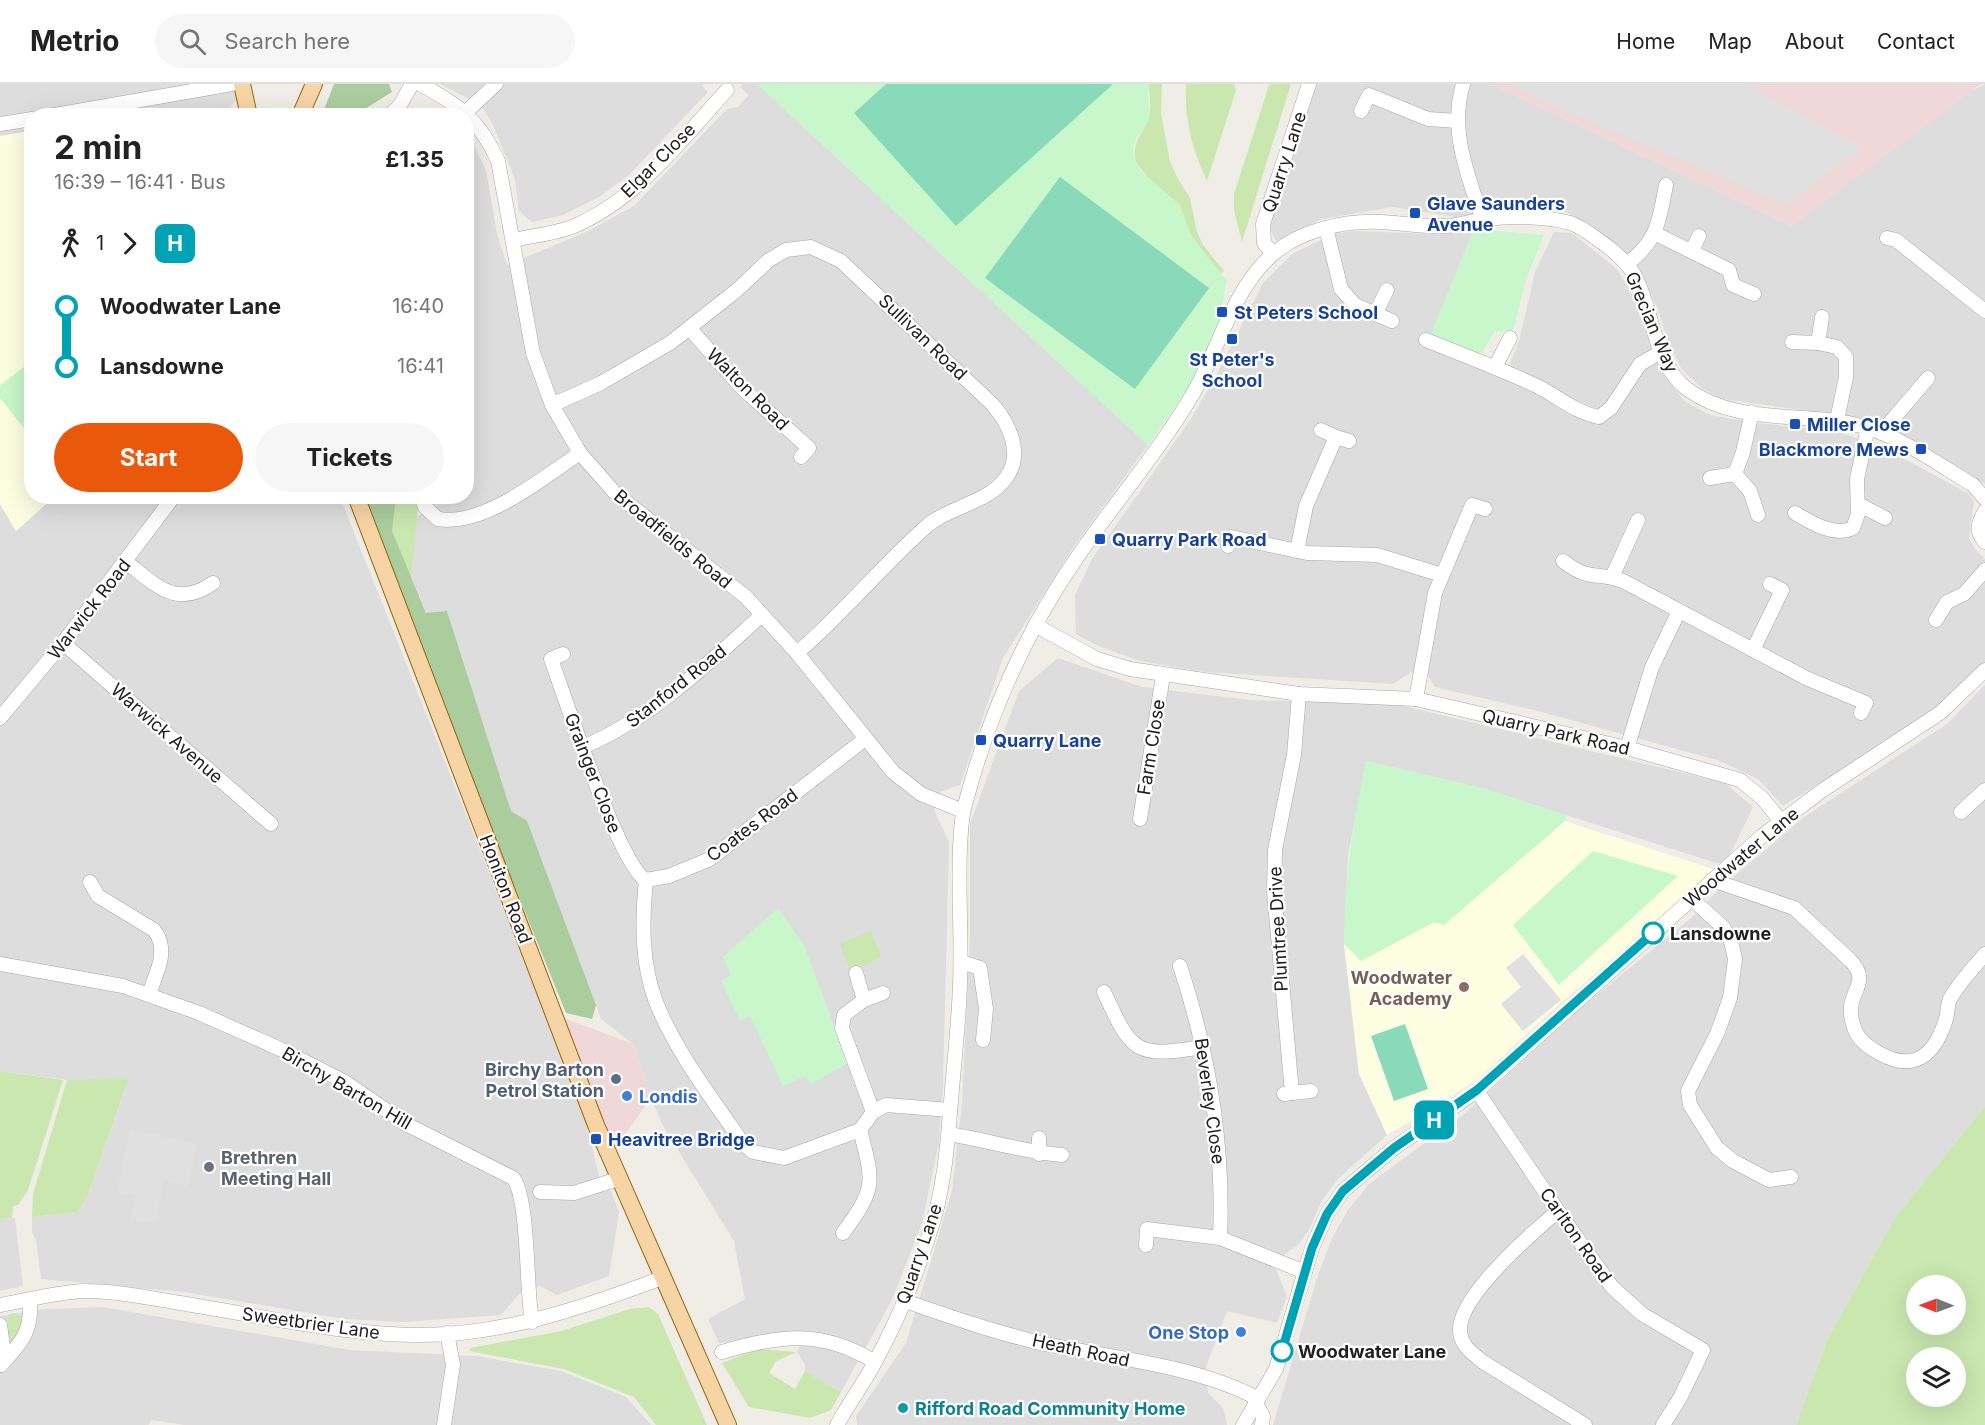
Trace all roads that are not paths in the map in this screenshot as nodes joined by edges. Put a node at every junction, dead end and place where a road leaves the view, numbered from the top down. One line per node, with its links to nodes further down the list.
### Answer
1 (232, 84): 12 (street)
2 (242, 84): 13 (main road)
3 (314, 84): 14 (main road)
4 (412, 84): 15 (street)
5 (420, 84): 16 (street, Broadfields Road)
6 (496, 84): 17 (street)
7 (1309, 84): 31 (street, Quarry Lane)
8 (1463, 84): 20 (street)
9 (724, 87): 11 (street, Elgar Close); 29 (street, Elgar Close)
10 (1371, 90): 18 (street); 20 (street)
11 (738, 100)
12 (95, 108)
13 (251, 108)
14 (304, 108)
15 (397, 108)
16 (459, 108)
17 (470, 108)
18 (1360, 111)
19 (24, 120): 22 (street)
20 (1457, 121): 24 (street)
21 (474, 123): 29 (street, Broadfields Road)
22 (0, 124)
23 (1666, 185): 26 (street)
24 (1482, 219): 25 (street, Grecian Way); 32 (street, Grecian Way)
25 (1326, 228): 31 (street, Grecian Way); 36 (street)
26 (1656, 234): 30 (street); 32 (street)
27 (1699, 236): 30 (street)
28 (1887, 238): 35 (street)
29 (513, 240): 47 (street, Broadfields Road)
30 (1692, 250): 34 (street)
31 (1273, 254): 80 (street, Quarry Lane)
32 (1627, 264): 44 (street, Grecian Way)
33 (1387, 290): 36 (street)
34 (1754, 294)
35 (1985, 311)
36 (1375, 314): 38 (street)
37 (1822, 317): 43 (street)
38 (1392, 321)
39 (690, 329): 47 (street, Sullivan Road); 52 (street, Walton Road); 83 (street, Sullivan Road)
40 (1510, 338): 45 (street)
41 (1426, 340): 45 (street)
42 (1792, 342): 43 (street)
43 (1818, 343): 49 (street)
44 (1661, 352): 45 (street); 48 (street, Grecian Way)
45 (1495, 367)
46 (1928, 378): 51 (street)
47 (552, 405): 53 (street, Broadfields Road)
48 (1752, 412): 49 (street, Grecian Way); 54 (street)
49 (1837, 420): 51 (street, Grecian Way)
50 (1321, 430): 69 (street)
51 (1875, 430): 56 (street, Grecian Way); 61 (street)
52 (810, 447)
53 (580, 453): 59 (street); 78 (street, Broadfields Road)
54 (1735, 474): 55 (street); 64 (street)
55 (1710, 477)
56 (1985, 499)
57 (168, 504): 71 (street, Warwick Road)
58 (359, 504): 125 (main road, Honiton Road)
59 (424, 504)
60 (1472, 505): 73 (street)
61 (1860, 505): 63 (street); 65 (street)
62 (1985, 511): 68 (street)
63 (1795, 513)
64 (1758, 515)
65 (1885, 518)
66 (1638, 520): 74 (street)
67 (1231, 536): 69 (street)
68 (1985, 542)
69 (1297, 551): 73 (street)
70 (1563, 561): 74 (street)
71 (126, 562): 75 (street); 81 (street, Warwick Road)
72 (1985, 570): 79 (street)
73 (1442, 575): 88 (street)
74 (1612, 577): 77 (street)
75 (213, 583)
76 (1782, 590): 82 (street)
77 (1679, 611): 82 (street); 93 (street)
78 (762, 615): 83 (street, Broadfields Road); 92 (street, Stanford Road)
79 (1936, 620)
80 (1035, 625): 86 (street, Quarry Park Road); 95 (street, Quarry Lane)
81 (63, 643): 90 (street, Warwick Road); 99 (street, Warwick Avenue)
82 (1753, 650): 89 (street)
83 (797, 652): 91 (street, Broadfields Road)
84 (552, 659): 92 (street, Grainger Close)
85 (1985, 670): 98 (street, Woodwater Lane)
86 (1163, 676): 87 (street, Quarry Park Road); 97 (street, Farm Close)
87 (1299, 694): 88 (street, Quarry Park Road); 116 (street, Plumtree Drive)
88 (1416, 699): 93 (street, Quarry Park Road)
89 (1866, 704)
90 (0, 718)
91 (865, 739): 95 (street, Broadfields Road); 100 (street, Coates Road)
92 (583, 747): 100 (street, Grainger Close)
93 (1627, 748): 98 (street, Quarry Park Road)
94 (1985, 790): 96 (street)
95 (963, 811): 105 (street, Quarry Lane)
96 (1961, 812)
97 (1140, 819)
98 (1781, 821): 101 (street, Woodwater Lane)
99 (271, 824)
100 (646, 880): 119 (street)
101 (1712, 880): 103 (street, Woodwater Lane); 104 (street)
102 (90, 882): 111 (street)
103 (1692, 899): 115 (street, Woodwater Lane); 124 (street)
104 (1985, 954)
105 (961, 962): 113 (street); 117 (street, Quarry Lane)
106 (0, 964): 111 (street, Birchy Barton Hill)
107 (1180, 966): 114 (street, Beverley Close)
108 (855, 973): 112 (street)
109 (1104, 992): 114 (street)
110 (883, 993): 112 (street)
111 (149, 994): 136 (street, Birchy Barton Hill)
112 (864, 1000): 118 (street)
113 (983, 1040)
114 (1203, 1047): 129 (street, Beverley Close)
115 (1477, 1090): 127 (street, Carlton Road); 131 (street, Woodwater Lane)
116 (1311, 1091)
117 (950, 1110): 118 (street); 120 (street, Quarry Lane)
118 (873, 1112): 119 (street)
119 (860, 1130): 128 (street)
120 (949, 1134): 122 (street); 134 (street, Quarry Lane)
121 (1040, 1138): 122 (street)
122 (1039, 1154): 123 (street)
123 (1062, 1155)
124 (1791, 1177)
125 (618, 1179): 126 (street); 132 (main road, Honiton Road)
126 (540, 1192)
127 (1557, 1211): 148 (street); 149 (street, Carlton Road)
128 (843, 1233)
129 (1220, 1238): 130 (street); 131 (street)
130 (1146, 1245)
131 (1305, 1272): 142 (street, Woodwater Lane)
132 (662, 1278): 136 (street, Sweetbrier Lane); 144 (main road, Honiton Road)
133 (30, 1300): 135 (street, Sweetbrier Lane); 138 (street, Sweetbrier Lane); 141 (street)
134 (905, 1301): 140 (street, Quarry Lane); 142 (street, Heath Road)
135 (0, 1305)
136 (532, 1322): 138 (street, Sweetbrier Lane)
137 (0, 1325): 141 (street)
138 (447, 1333): 143 (street)
139 (722, 1352): 140 (street)
140 (875, 1362): 145 (street, Quarry Lane)
141 (1, 1366)
142 (1256, 1400): 146 (street, Woodwater Lane); 147 (street)
143 (444, 1425)
144 (728, 1425)
145 (837, 1425)
146 (1243, 1425)
147 (1262, 1425)
148 (1585, 1425)
149 (1662, 1425)

